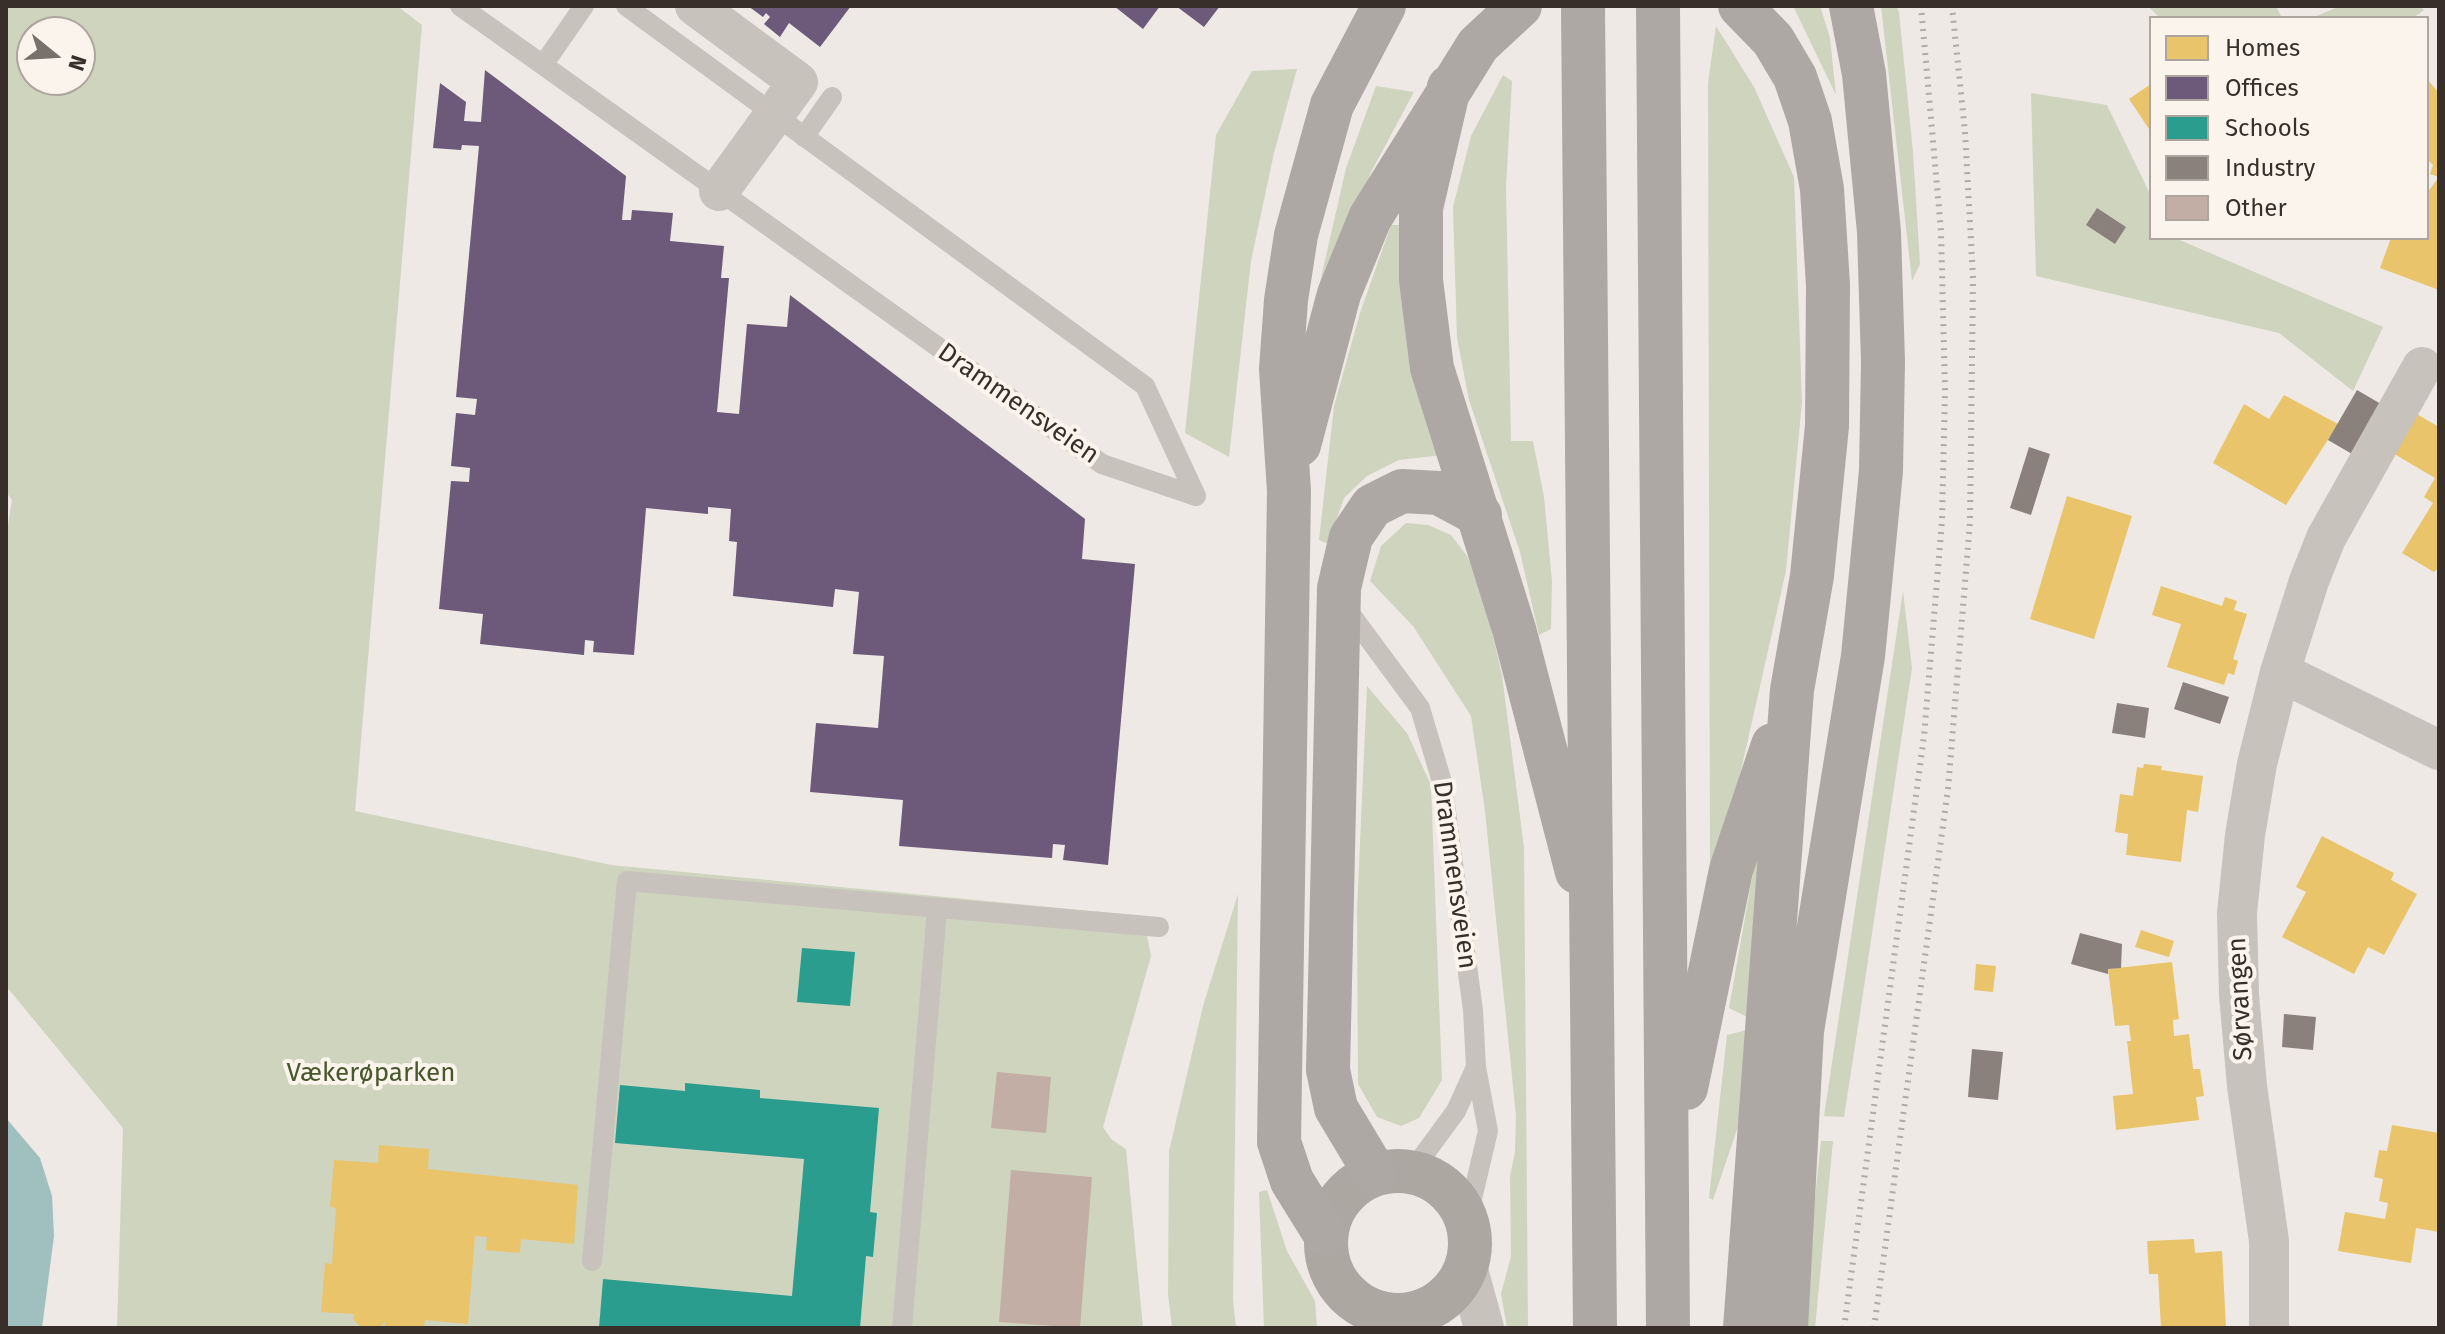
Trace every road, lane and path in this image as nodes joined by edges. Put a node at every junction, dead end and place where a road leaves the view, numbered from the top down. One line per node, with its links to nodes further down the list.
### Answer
1 (460, 6): 11 (lane, Drammensveien)
2 (584, 6): 11 (lane)
3 (626, 6): 14 (lane, Drammensveien)
4 (695, 6): 14 (street)
5 (1520, 6): 12 (highway)
6 (1583, 6): 25 (highway)
7 (1740, 6): 21 (highway)
8 (1851, 6): 26 (highway)
9 (1376, 21): 17 (highway)
10 (1658, 24): 29 (highway)
11 (543, 65): 15 (lane, Drammensveien)
12 (1449, 87): 17 (highway); 18 (highway)
13 (832, 97): 14 (lane)
14 (789, 126): 15 (street); 15 (lane, Drammensveien)
15 (719, 191)
16 (2422, 367): 20 (street, Sørvangen)
17 (1289, 491): 32 (highway)
18 (1480, 515): 25 (highway); 28 (highway)
19 (1349, 612): 27 (lane, Drammensveien)
20 (2280, 672): 22 (street); 43 (street, Sørvangen)
21 (1792, 690): 29 (highway); 30 (highway)
22 (2439, 750)
23 (937, 910): 24 (lane); 33 (lane); 38 (lane)
24 (1159, 927)
25 (1594, 936): 40 (highway)
26 (1802, 1031): 30 (highway); 42 (highway)
27 (1476, 1067): 28 (lane, Drammensveien); 31 (lane, Drammensveien)
28 (1394, 1172): 31 (main road); 32 (main road)
29 (1668, 1190): 41 (highway)
30 (1756, 1192): 35 (highway)
31 (1467, 1220): 34 (main road)
32 (1325, 1234): 36 (main road)
33 (592, 1261)
34 (1467, 1266): 37 (main road); 39 (street)
35 (1746, 1312)
36 (1350, 1315): 37 (main road)
37 (1408, 1322)
38 (902, 1328)
39 (1484, 1328)
40 (1595, 1328)
41 (1668, 1328)
42 (1786, 1328)
43 (2269, 1328)

